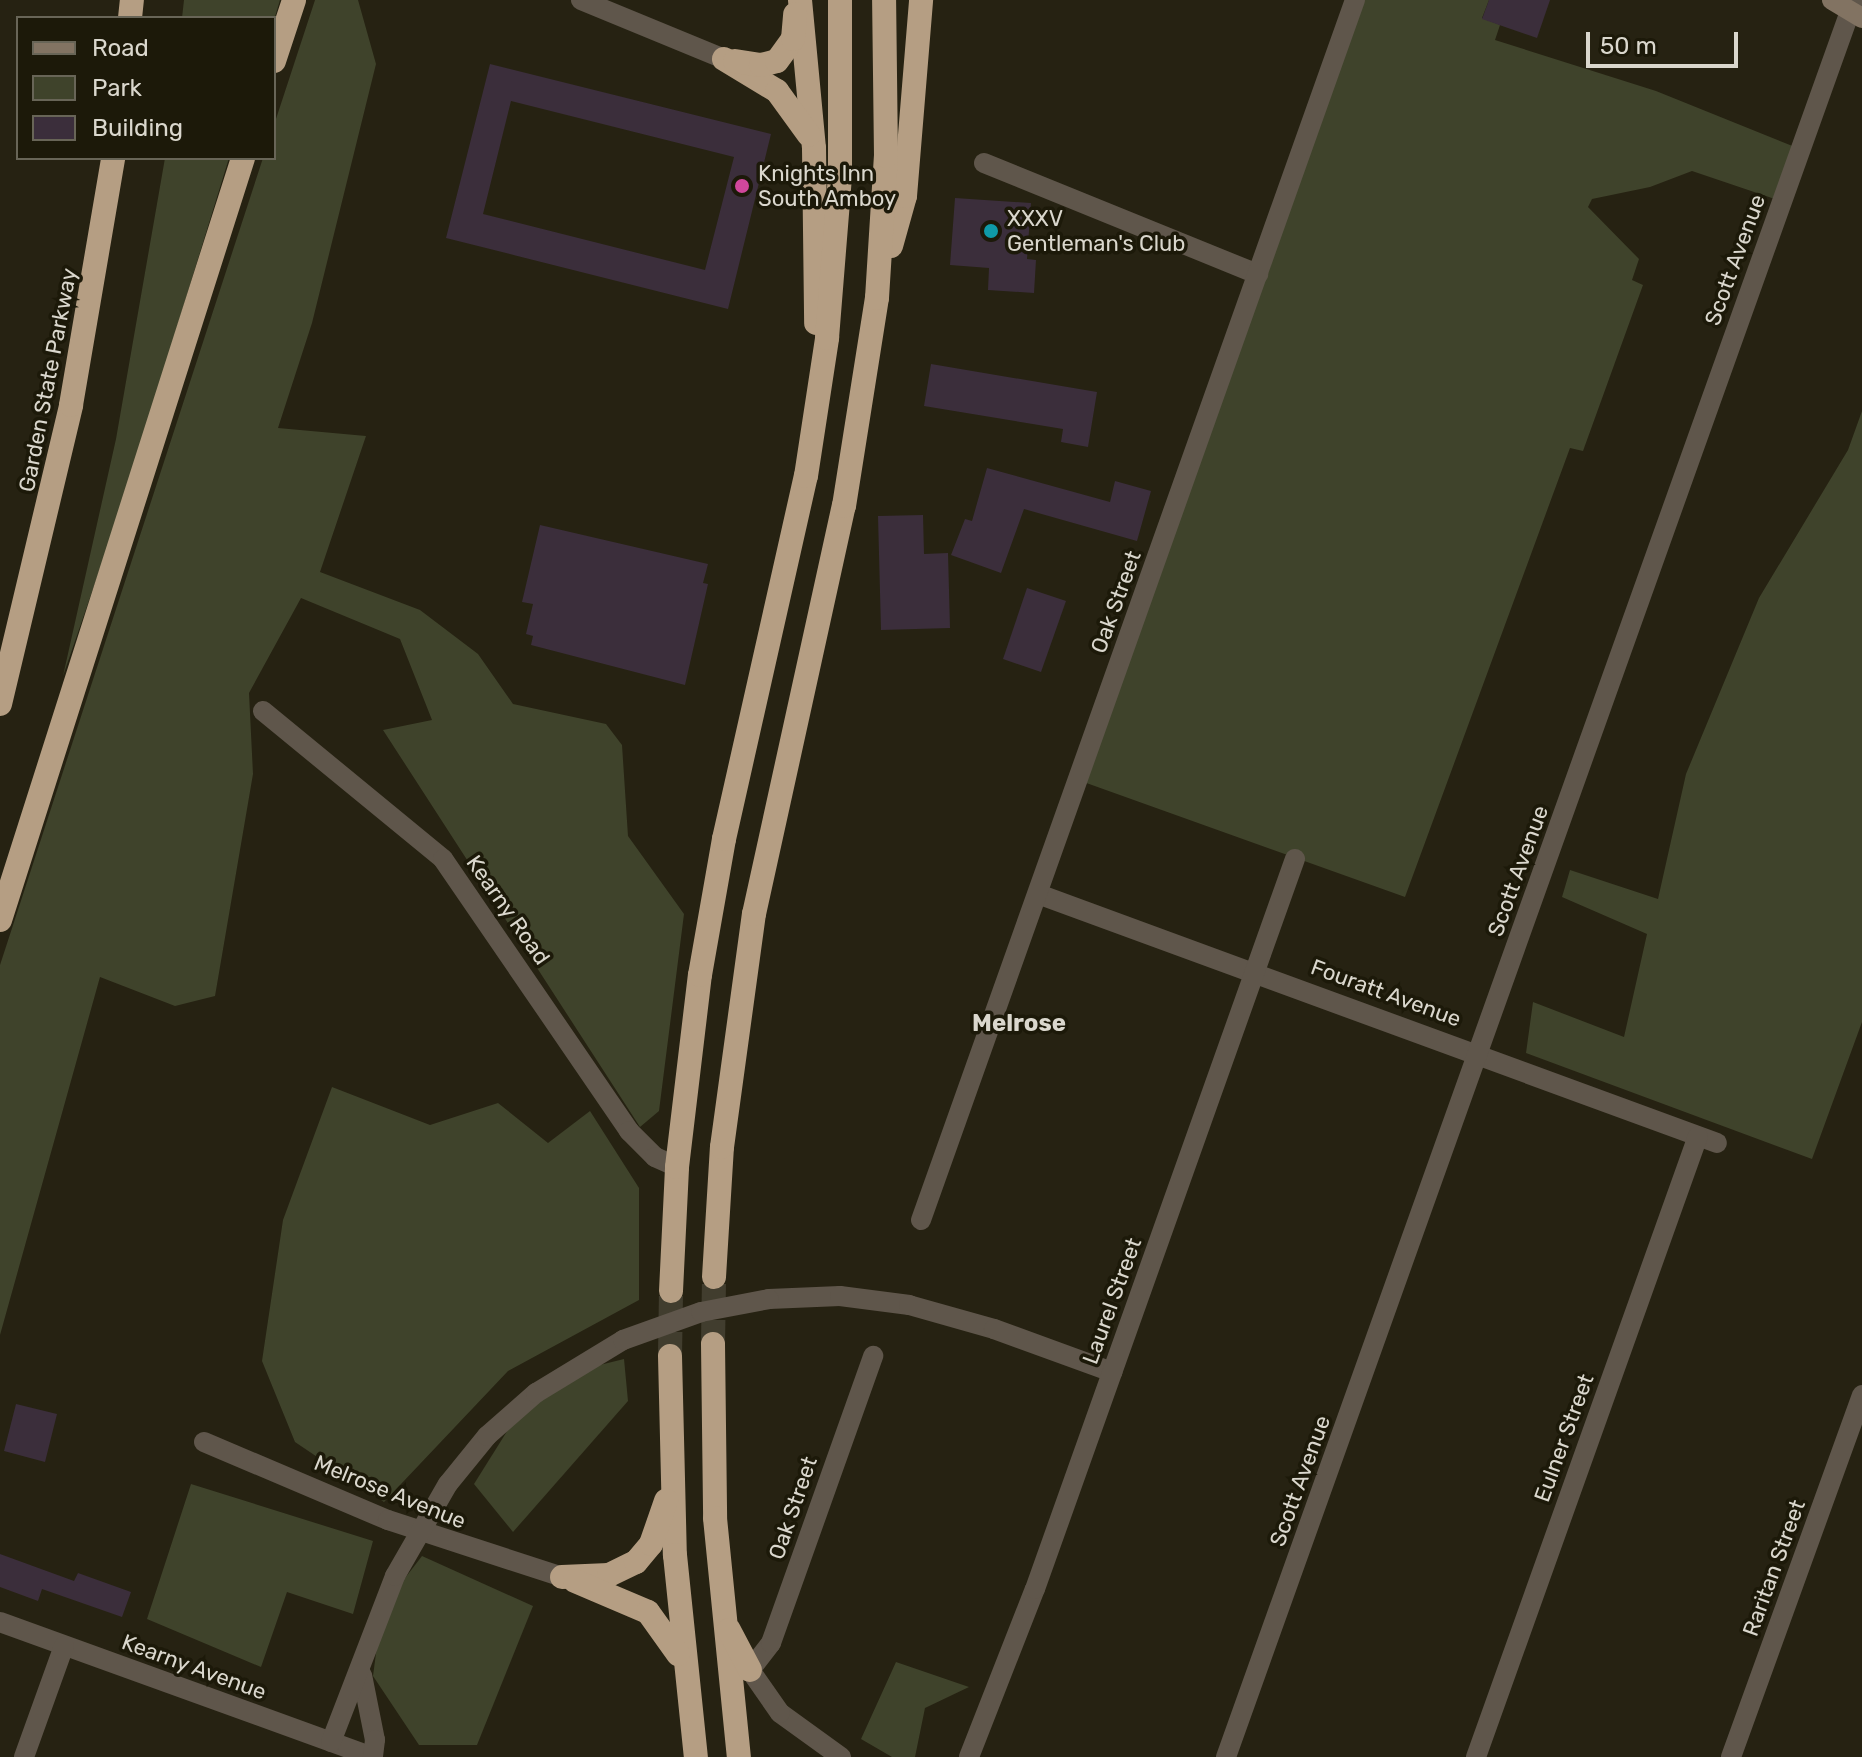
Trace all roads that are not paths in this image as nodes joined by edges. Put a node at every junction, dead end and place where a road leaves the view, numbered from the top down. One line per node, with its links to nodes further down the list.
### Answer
1 (294, 0): 9 (highway)
2 (581, 0): 10 (street)
3 (798, 0): 10 (highway); 11 (highway)
4 (840, 0): 17 (highway)
5 (884, 0): 16 (highway)
6 (921, 0): 16 (highway)
7 (1355, 0): 15 (street, Oak Street)
8 (1849, 7): 24 (street, Scott Avenue)
9 (276, 55)
10 (724, 59): 11 (highway)
11 (814, 148): 17 (highway)
12 (113, 160): 18 (highway, Garden State Parkway)
13 (242, 160): 22 (highway)
14 (984, 163): 15 (street)
15 (1258, 274): 21 (street, Oak Street)
16 (877, 298): 28 (highway)
17 (819, 389): 26 (highway)
18 (0, 704)
19 (263, 711): 26 (street, Kearny Road)
20 (1295, 859): 23 (street, Laurel Street)
21 (1038, 894): 23 (street, Fouratt Avenue); 27 (street, Oak Street)
22 (0, 920)
23 (1255, 972): 24 (street, Fouratt Avenue); 33 (street, Laurel Street)
24 (1479, 1053): 25 (street, Fouratt Avenue); 52 (street, Scott Avenue)
25 (1707, 1139): 53 (street, Eulner Street)
26 (677, 1167): 29 (highway)
27 (921, 1220)
28 (714, 1277)
29 (671, 1291)
30 (713, 1344): 39 (highway)
31 (670, 1356): 36 (highway)
32 (873, 1356): 43 (street, Oak Street)
33 (1112, 1372): 37 (street, bridge); 51 (street, Laurel Street)
34 (1862, 1395): 54 (street, Raritan Street)
35 (204, 1442): 37 (street, Melrose Avenue)
36 (672, 1479): 38 (highway); 44 (highway)
37 (418, 1531): 38 (street, Melrose Avenue); 42 (street)
38 (562, 1577): 44 (highway)
39 (722, 1606): 43 (highway); 49 (highway)
40 (0, 1622): 41 (street, Kearny Avenue)
41 (64, 1646): 45 (street, Kearny Avenue); 46 (street)
42 (364, 1658): 45 (street); 47 (street)
43 (750, 1670): 50 (street)
44 (685, 1674): 48 (highway)
45 (331, 1742): 47 (street, Kearny Avenue)
46 (24, 1757)
47 (372, 1757)
48 (696, 1757)
49 (739, 1757)
50 (841, 1757)
51 (969, 1757)
52 (1226, 1757)
53 (1476, 1757)
54 (1731, 1757)

